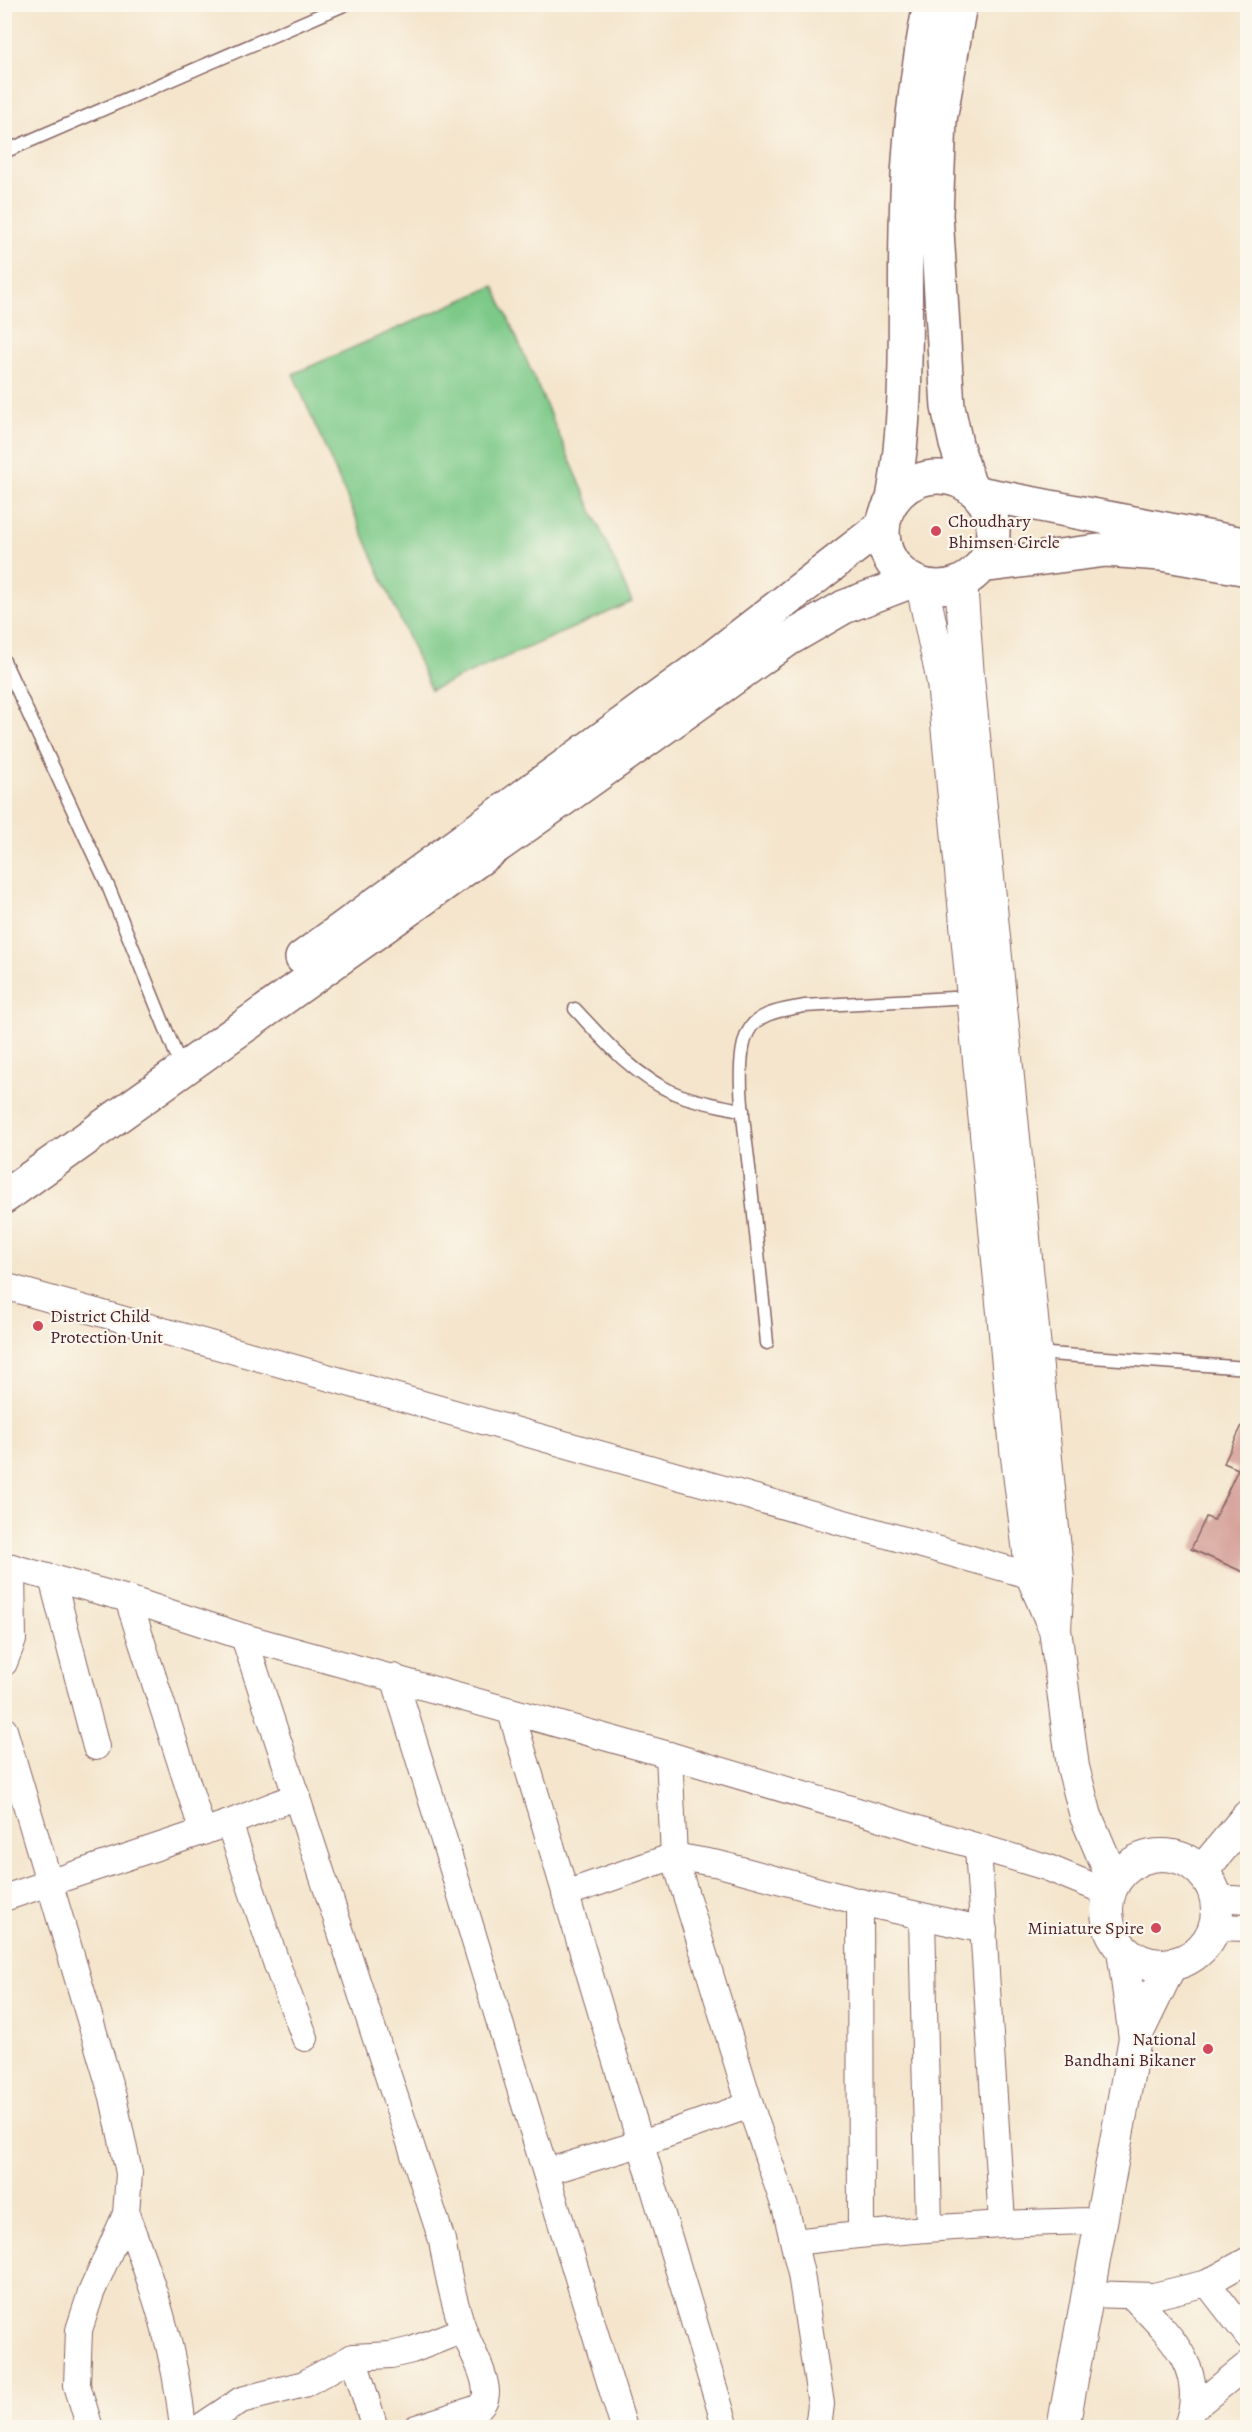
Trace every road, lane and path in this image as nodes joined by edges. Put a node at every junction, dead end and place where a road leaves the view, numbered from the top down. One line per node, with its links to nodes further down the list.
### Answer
1 (346, 4): 4 (lane)
2 (930, 4): 6 (main road)
3 (960, 4): 5 (main road)
4 (4, 152)
5 (974, 490): 6 (main road); 7 (main road); 9 (main road)
6 (888, 512): 10 (main road); 14 (main road)
7 (1248, 544)
8 (1248, 569): 9 (main road)
9 (971, 574): 10 (main road); 20 (street)
10 (917, 583): 12 (street); 14 (main road)
11 (4, 661): 14 (lane)
12 (974, 997): 15 (lane); 24 (street)
13 (574, 1009): 15 (lane)
14 (179, 1061): 16 (main road); 17 (main road)
15 (743, 1111): 19 (lane)
16 (4, 1169)
17 (4, 1197)
18 (4, 1286): 24 (street)
19 (767, 1343)
20 (1034, 1353): 21 (lane); 24 (street)
21 (1248, 1368)
22 (8, 1566): 23 (street); 27 (street)
23 (52, 1578): 25 (street); 31 (street)
24 (1045, 1578): 41 (street)
25 (128, 1599): 26 (street); 36 (street)
26 (244, 1637): 28 (street); 33 (street)
27 (4, 1663)
28 (394, 1677): 29 (street); 56 (street)
29 (511, 1712): 32 (street); 42 (street)
30 (4, 1730): 40 (street)
31 (96, 1747)
32 (669, 1755): 37 (street); 39 (street)
33 (297, 1796): 35 (street); 67 (street)
34 (1248, 1816): 43 (street)
35 (229, 1823): 36 (street); 52 (street)
36 (203, 1832): 40 (street)
37 (978, 1848): 41 (street); 49 (street)
38 (1248, 1850): 43 (street)
39 (674, 1856): 42 (street); 46 (street); 54 (street)
40 (51, 1883): 44 (street); 57 (street)
41 (1111, 1888): 43 (street); 50 (street)
42 (565, 1894): 55 (street)
43 (1211, 1896): 45 (street); 48 (street); 51 (street)
44 (4, 1898)
45 (1248, 1900)
46 (860, 1902): 47 (street); 61 (street)
47 (922, 1917): 49 (street); 60 (street)
48 (1248, 1928)
49 (984, 1930): 59 (street)
50 (1123, 1950): 51 (street); 53 (street)
51 (1171, 1964): 53 (street)
52 (305, 2038)
53 (1135, 2038): 58 (street)
54 (750, 2105): 55 (street); 62 (street)
55 (639, 2144): 56 (street); 78 (street)
56 (546, 2172): 77 (street)
57 (126, 2214): 72 (street); 73 (street)
58 (1102, 2221): 59 (street); 65 (street)
59 (1002, 2222): 60 (street)
60 (929, 2227): 61 (street)
61 (861, 2234): 62 (street)
62 (794, 2242): 79 (street)
63 (1248, 2260): 64 (street)
64 (1206, 2283): 66 (street); 68 (street)
65 (1088, 2294): 66 (street); 80 (street)
66 (1132, 2296): 71 (street)
67 (463, 2330): 69 (street); 76 (street)
68 (1248, 2336)
69 (353, 2357): 74 (street); 75 (street)
70 (1248, 2364): 71 (street)
71 (1190, 2417)
72 (90, 2427)
73 (183, 2427)
74 (199, 2427)
75 (375, 2427)
76 (416, 2427)
77 (624, 2427)
78 (726, 2427)
79 (818, 2427)
80 (1063, 2427)

